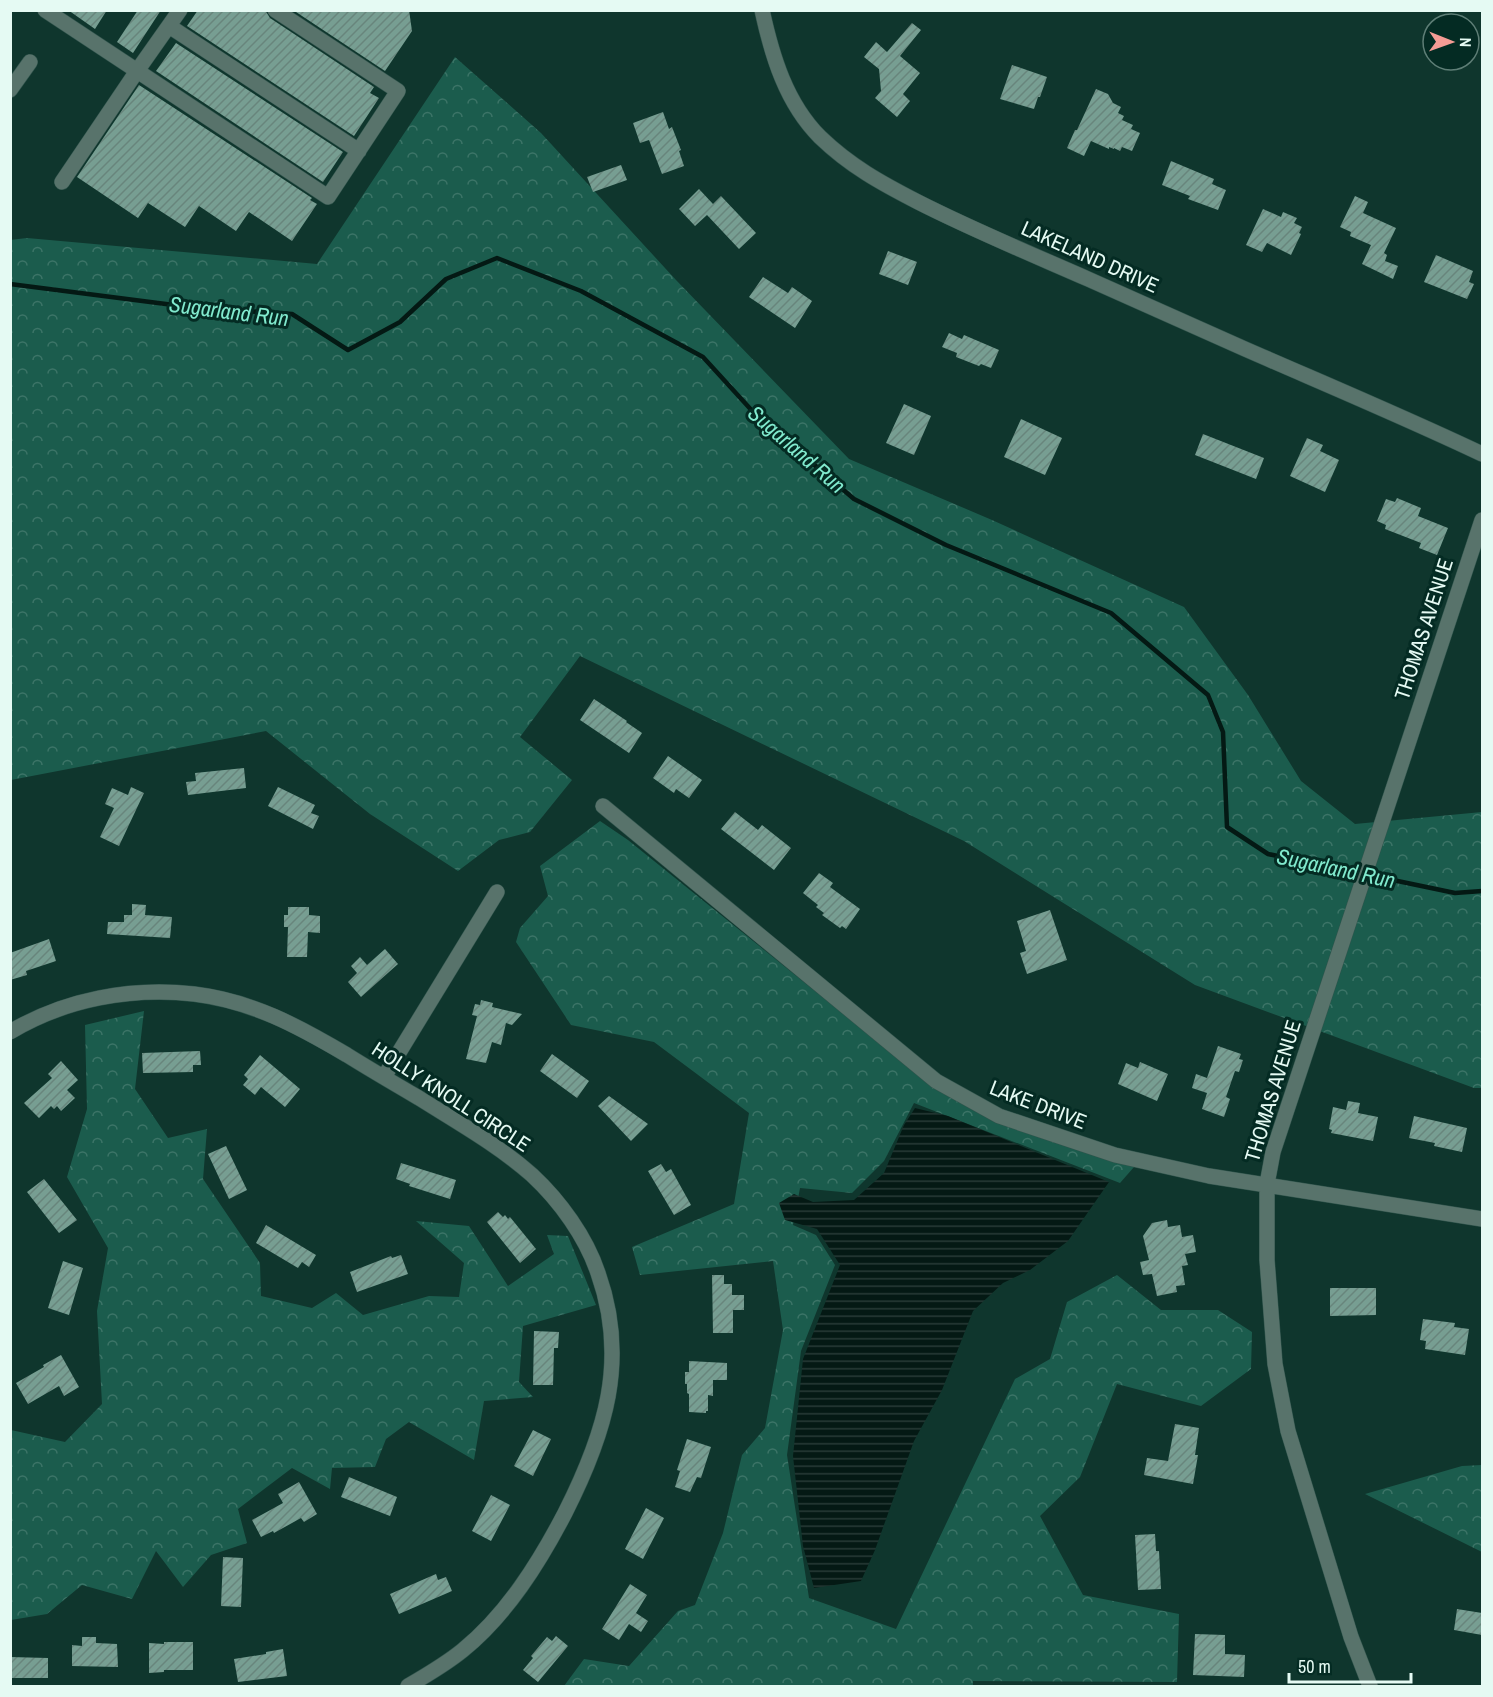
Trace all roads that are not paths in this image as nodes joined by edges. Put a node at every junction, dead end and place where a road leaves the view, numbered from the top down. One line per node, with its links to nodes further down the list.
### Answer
1 (45, 10): 7 (street)
2 (180, 10): 5 (street)
3 (275, 10): 9 (street)
4 (762, 10): 11 (street, LAKELAND DRIVE)
5 (169, 26): 7 (street); 9 (street)
6 (30, 62): 8 (street)
7 (136, 71): 9 (street); 10 (street)
8 (10, 90)
9 (358, 151)
10 (62, 182)
11 (1482, 454)
12 (1482, 520): 17 (street, THOMAS AVENUE)
13 (603, 806): 17 (street, LAKE DRIVE)
14 (497, 892): 16 (street)
15 (10, 1032): 16 (street, HOLLY KNOLL CIRCLE)
16 (384, 1077): 19 (street, HOLLY KNOLL CIRCLE)
17 (1267, 1184): 18 (street, LAKE DRIVE); 20 (street, THOMAS AVENUE)
18 (1482, 1219)
19 (408, 1686)
20 (1370, 1686)

